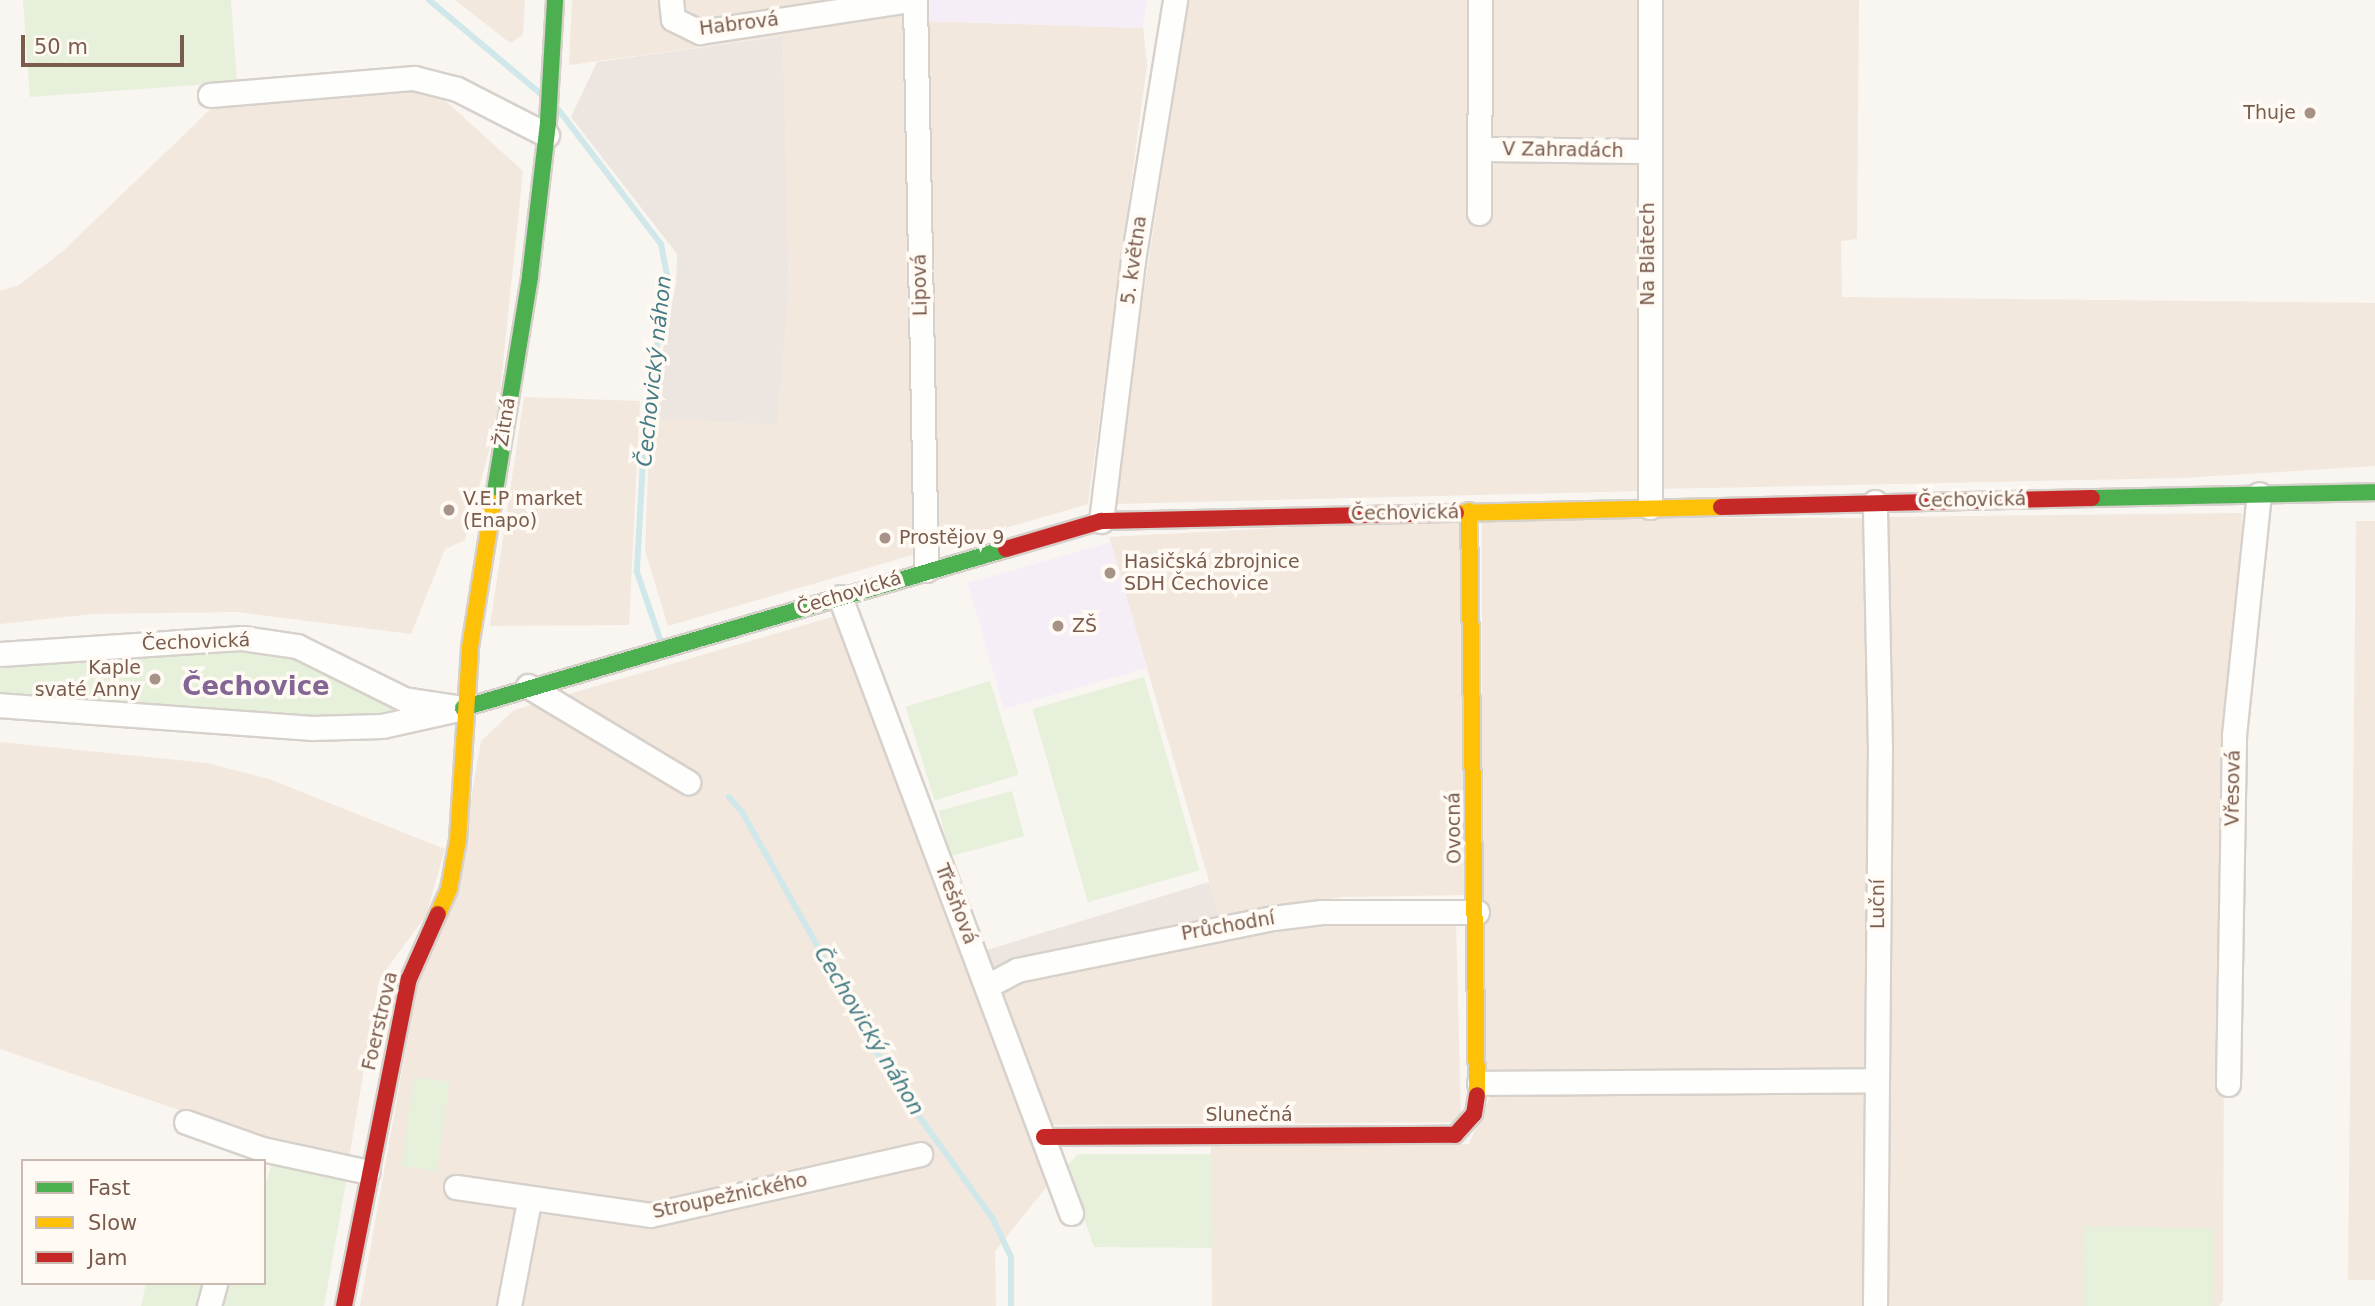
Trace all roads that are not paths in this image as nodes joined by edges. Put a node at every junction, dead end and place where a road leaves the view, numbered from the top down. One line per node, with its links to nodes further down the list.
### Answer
1 (555, 0): 8 (street, Žitná)
2 (671, 0): 3 (street, Habrová)
3 (912, 0): 18 (street, Lipová)
4 (1175, 0): 17 (street, 5. května)
5 (1480, 0): 9 (street, V Zahradách)
6 (1650, 0): 10 (street, Na Blatech)
7 (210, 95): 8 (street)
8 (547, 129): 23 (street, Žitná)
9 (1479, 149): 10 (street, V Zahradách); 11 (street, V Zahradách)
10 (1648, 151): 15 (street, Na Blatech)
11 (1479, 214)
12 (2375, 492): 13 (street, Čechovická)
13 (2259, 494): 14 (street, Čechovická); 29 (street, Vřesová)
14 (1875, 502): 15 (street, Čechovická); 27 (street, Luční)
15 (1650, 507): 16 (street, Čechovická)
16 (1469, 511): 17 (street, Čechovická); 25 (street, Ovocná)
17 (1101, 522): 18 (street, Čechovická)
18 (926, 570): 19 (street, Čechovická)
19 (839, 597): 21 (street, Čechovická); 26 (street, Třešňová)
20 (0, 654): 23 (street, Čechovická)
21 (528, 686): 23 (street, Čechovická); 24 (street)
22 (0, 705): 23 (street, Čechovická)
23 (463, 708): 34 (street, Foerstrova)
24 (688, 782)
25 (1477, 912): 26 (street, Průchodní); 28 (street, Ovocná)
26 (987, 986): 32 (street, Třešňová)
27 (1877, 1080): 28 (street); 42 (street, Luční)
28 (1479, 1083): 31 (street, Ovocná)
29 (2228, 1084)
30 (186, 1122): 34 (street)
31 (1455, 1135): 32 (street, Slunečná)
32 (1044, 1138): 37 (street, Třešňová)
33 (920, 1154): 36 (street, Stroupežnického)
34 (368, 1172): 40 (street, Foerstrova)
35 (456, 1187): 36 (street, Stroupežnického)
36 (529, 1200): 41 (street)
37 (1072, 1213)
38 (214, 1285): 39 (street)
39 (209, 1306)
40 (344, 1306)
41 (509, 1306)
42 (1875, 1306)

